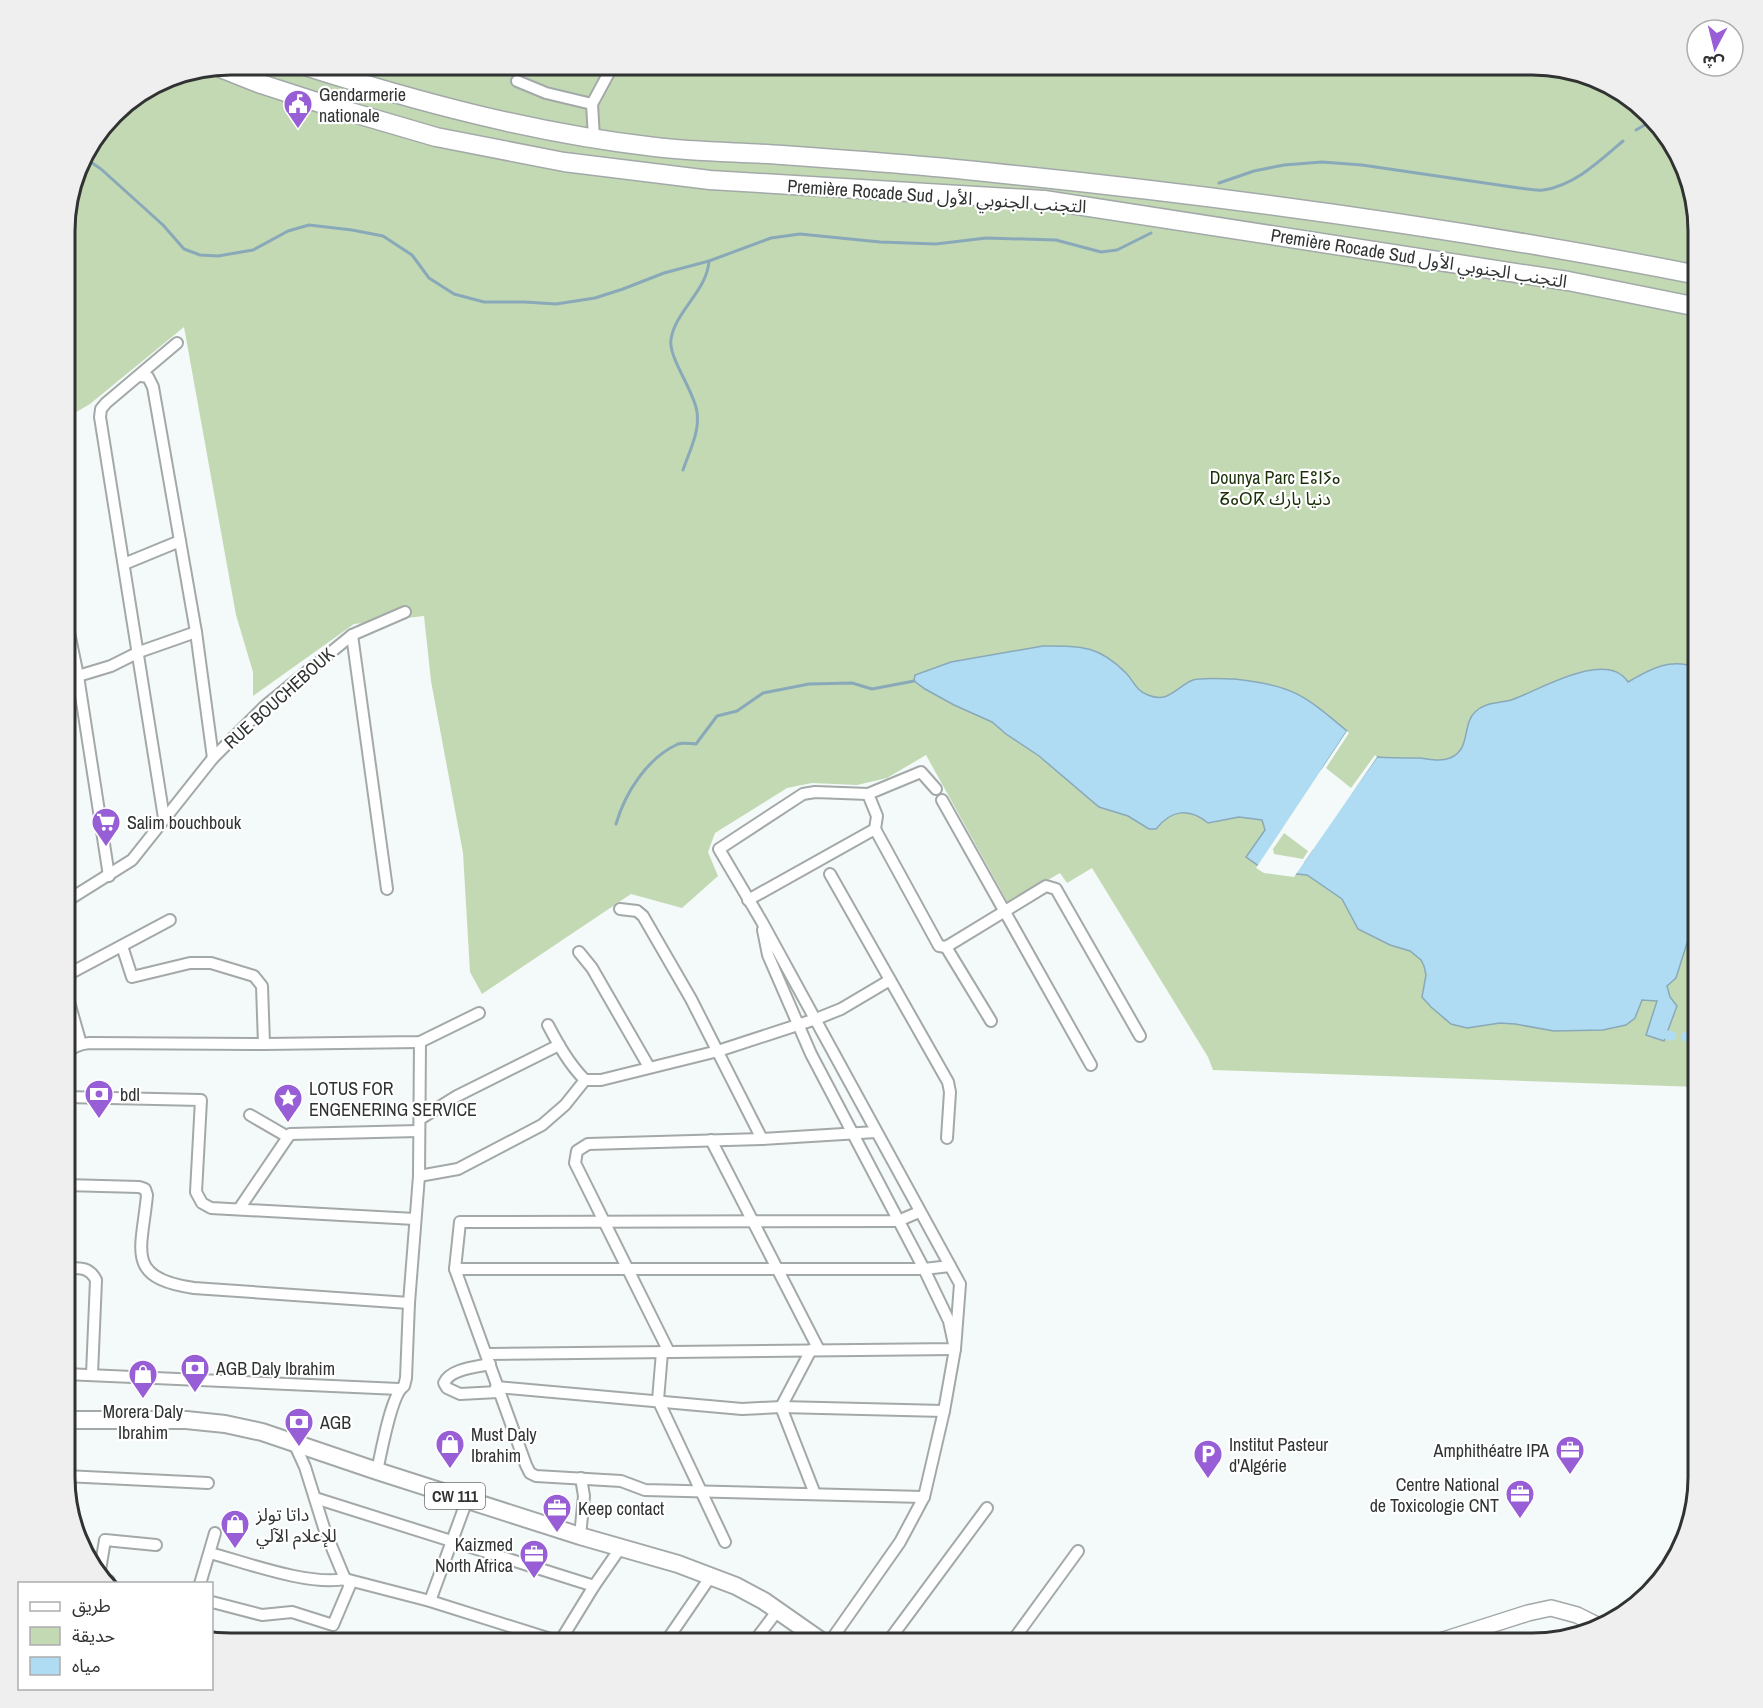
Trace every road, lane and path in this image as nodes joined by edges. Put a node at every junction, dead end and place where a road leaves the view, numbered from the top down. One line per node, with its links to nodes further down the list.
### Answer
1 (238, 75): 8 (highway, Première Rocade Sud التجنب الجنوبي الأول)
2 (335, 75): 6 (highway, Première Rocade Sud التجنب الجنوبي الأول)
3 (608, 75): 5 (street)
4 (517, 81): 5 (street)
5 (592, 104): 6 (street)
6 (594, 138): 7 (highway, Première Rocade Sud التجنب الجنوبي الأول)
7 (1688, 273)
8 (1688, 305)
9 (177, 343): 10 (street)
10 (141, 376): 11 (street); 12 (street)
11 (180, 541): 12 (street); 14 (street)
12 (124, 564): 16 (street)
13 (405, 612): 15 (street, RUE BOUCHEBOUK)
14 (196, 632): 16 (street); 19 (street)
15 (352, 635): 19 (street, RUE BOUCHEBOUK); 27 (street)
16 (139, 652): 18 (street); 23 (street)
17 (75, 661): 18 (street)
18 (78, 676): 26 (street)
19 (213, 758): 23 (street, RUE BOUCHEBOUK)
20 (936, 789): 21 (street)
21 (868, 794): 24 (street); 29 (street)
22 (942, 800): 31 (street)
23 (164, 818): 26 (street, RUE BOUCHEBOUK)
24 (875, 829): 29 (street); 35 (street)
25 (830, 874): 38 (street)
26 (109, 876): 28 (street, RUE BOUCHEBOUK)
27 (387, 889)
28 (75, 896)
29 (748, 900): 33 (street)
30 (620, 909): 51 (street)
31 (1004, 911): 35 (street); 45 (street); 52 (street)
32 (170, 920): 34 (street)
33 (762, 922): 40 (street); 43 (street)
34 (122, 946): 37 (street); 48 (street)
35 (946, 946): 41 (street)
36 (579, 952): 53 (street)
37 (75, 971)
38 (890, 980): 40 (street); 62 (street)
39 (479, 1013): 46 (street)
40 (816, 1020): 43 (street); 59 (street)
41 (991, 1021)
42 (75, 1023): 47 (street)
43 (798, 1024): 51 (street); 60 (street)
44 (548, 1025): 49 (street)
45 (1140, 1036)
46 (420, 1042): 48 (street); 57 (street)
47 (81, 1044): 48 (street); 50 (street)
48 (264, 1044)
49 (559, 1045): 54 (street); 57 (street)
50 (75, 1046)
51 (718, 1051): 53 (street); 63 (street)
52 (1091, 1065)
53 (649, 1067): 54 (street)
54 (585, 1080): 65 (street)
55 (75, 1097): 67 (street)
56 (250, 1115): 61 (street)
57 (420, 1119): 58 (street)
58 (419, 1131): 61 (street); 65 (street)
59 (876, 1132): 60 (street); 68 (street)
60 (851, 1133): 63 (street); 70 (street)
61 (288, 1137): 67 (street)
62 (947, 1138)
63 (762, 1139): 64 (street)
64 (711, 1140): 71 (street); 72 (street)
65 (419, 1176): 69 (street)
66 (75, 1185): 79 (street)
67 (239, 1209): 69 (street)
68 (920, 1212): 70 (street); 73 (street)
69 (416, 1219): 79 (street)
70 (898, 1221): 72 (street); 78 (street)
71 (604, 1222): 72 (street); 74 (street); 77 (street)
72 (753, 1222): 75 (street)
73 (950, 1266): 78 (street); 80 (street)
74 (628, 1268): 75 (street); 77 (street); 82 (street)
75 (778, 1268): 78 (street); 81 (street)
76 (75, 1269): 85 (street)
77 (455, 1269): 83 (street)
78 (924, 1269): 80 (street)
79 (409, 1303): 86 (street)
80 (955, 1349): 81 (street); 90 (street)
81 (815, 1350): 82 (street); 89 (street)
82 (666, 1352): 83 (street); 88 (street)
83 (488, 1359): 87 (street); 87 (street)
84 (75, 1374): 85 (street)
85 (92, 1374): 86 (street)
86 (399, 1389): 93 (street)
87 (497, 1389): 88 (street); 95 (street)
88 (658, 1400): 89 (street); 97 (street)
89 (781, 1407): 90 (street); 98 (street)
90 (944, 1411): 99 (street)
91 (75, 1420): 92 (main road, CW 111)
92 (294, 1443): 93 (main road, CW 111); 100 (street)
93 (377, 1471): 101 (main road, CW 111)
94 (75, 1477): 96 (street)
95 (581, 1478): 97 (street); 104 (street)
96 (208, 1483)
97 (700, 1491): 98 (street); 106 (street)
98 (815, 1494): 99 (street)
99 (924, 1497): 125 (street)
100 (315, 1498): 105 (street); 113 (street)
101 (468, 1500): 104 (main road, CW 111); 105 (street)
102 (987, 1508): 126 (street)
103 (215, 1533): 110 (street)
104 (580, 1536): 108 (main road, CW 111)
105 (452, 1541): 115 (street); 116 (street)
106 (725, 1542)
107 (156, 1545): 111 (street)
108 (621, 1547): 112 (main road, CW 111); 115 (street)
109 (1078, 1551): 127 (street)
110 (210, 1553): 113 (street); 114 (street)
111 (101, 1564)
112 (711, 1576): 118 (main road, CW 111); 122 (street)
113 (345, 1579): 116 (street); 117 (street)
114 (202, 1582)
115 (594, 1586): 121 (street)
116 (430, 1601): 120 (street)
117 (213, 1602)
118 (778, 1610): 123 (street); 124 (main road, CW 111)
119 (1590, 1622): 128 (street)
120 (529, 1633)
121 (566, 1633)
122 (672, 1633)
123 (761, 1633)
124 (811, 1633)
125 (835, 1633)
126 (895, 1633)
127 (1019, 1633)
128 (1467, 1633)

